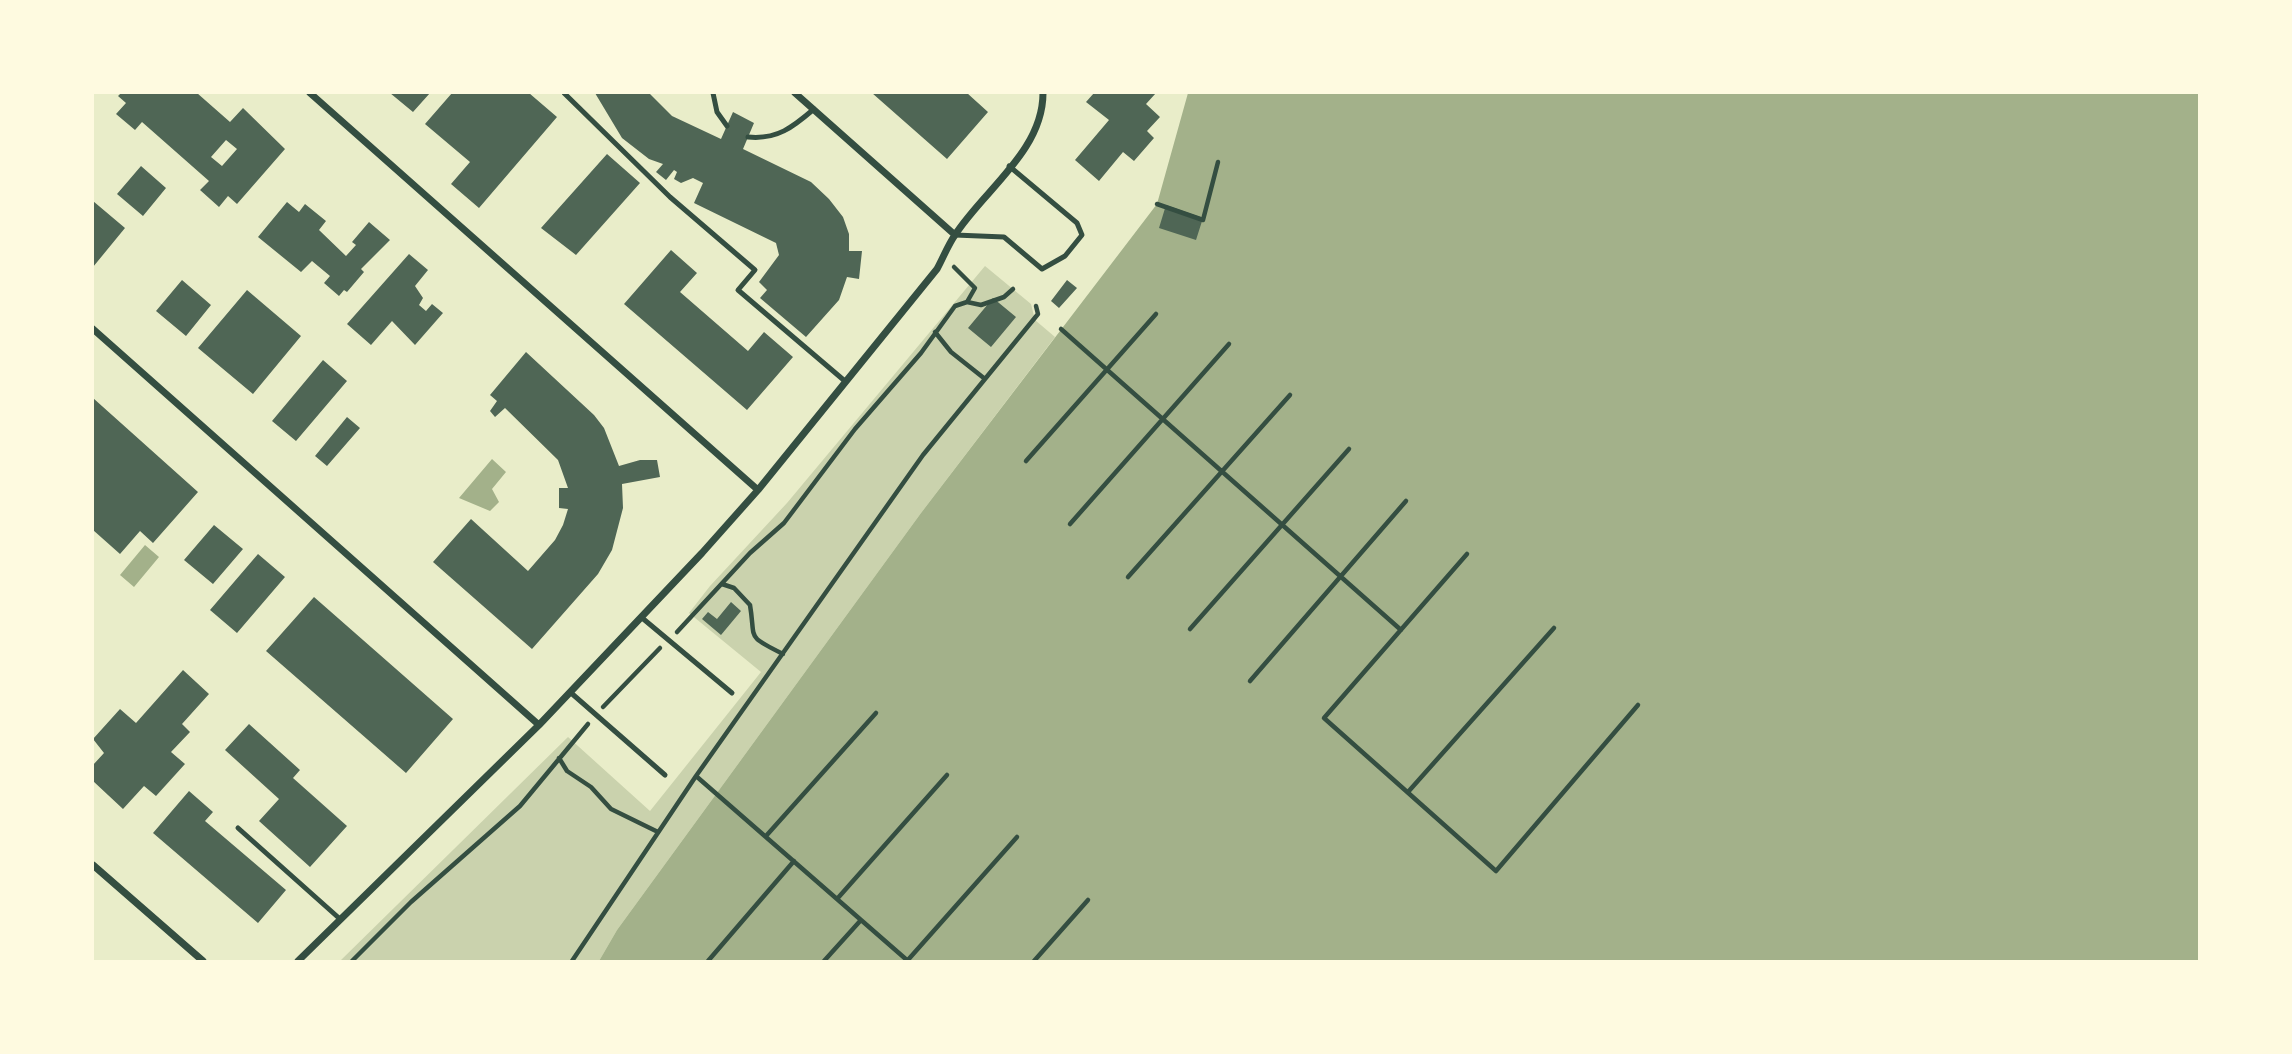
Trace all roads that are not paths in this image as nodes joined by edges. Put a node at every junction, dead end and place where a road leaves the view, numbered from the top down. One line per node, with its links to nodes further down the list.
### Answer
1 (310, 93): 13 (street)
2 (564, 93): 12 (lane)
3 (713, 93): 7 (lane)
4 (795, 93): 6 (street)
5 (1043, 93): 9 (street)
6 (814, 109): 8 (lane); 10 (street)
7 (727, 126)
8 (748, 137)
9 (1009, 166): 10 (street); 10 (lane)
10 (955, 235): 12 (street)
11 (93, 329): 17 (street)
12 (846, 382): 13 (street)
13 (758, 491): 14 (street)
14 (641, 618): 15 (street); 16 (lane)
15 (570, 692): 17 (street); 18 (lane)
16 (732, 693)
17 (539, 724): 21 (street)
18 (665, 775)
19 (238, 828): 21 (lane)
20 (93, 865): 22 (street)
21 (340, 919): 23 (street)
22 (203, 961)
23 (298, 961)

